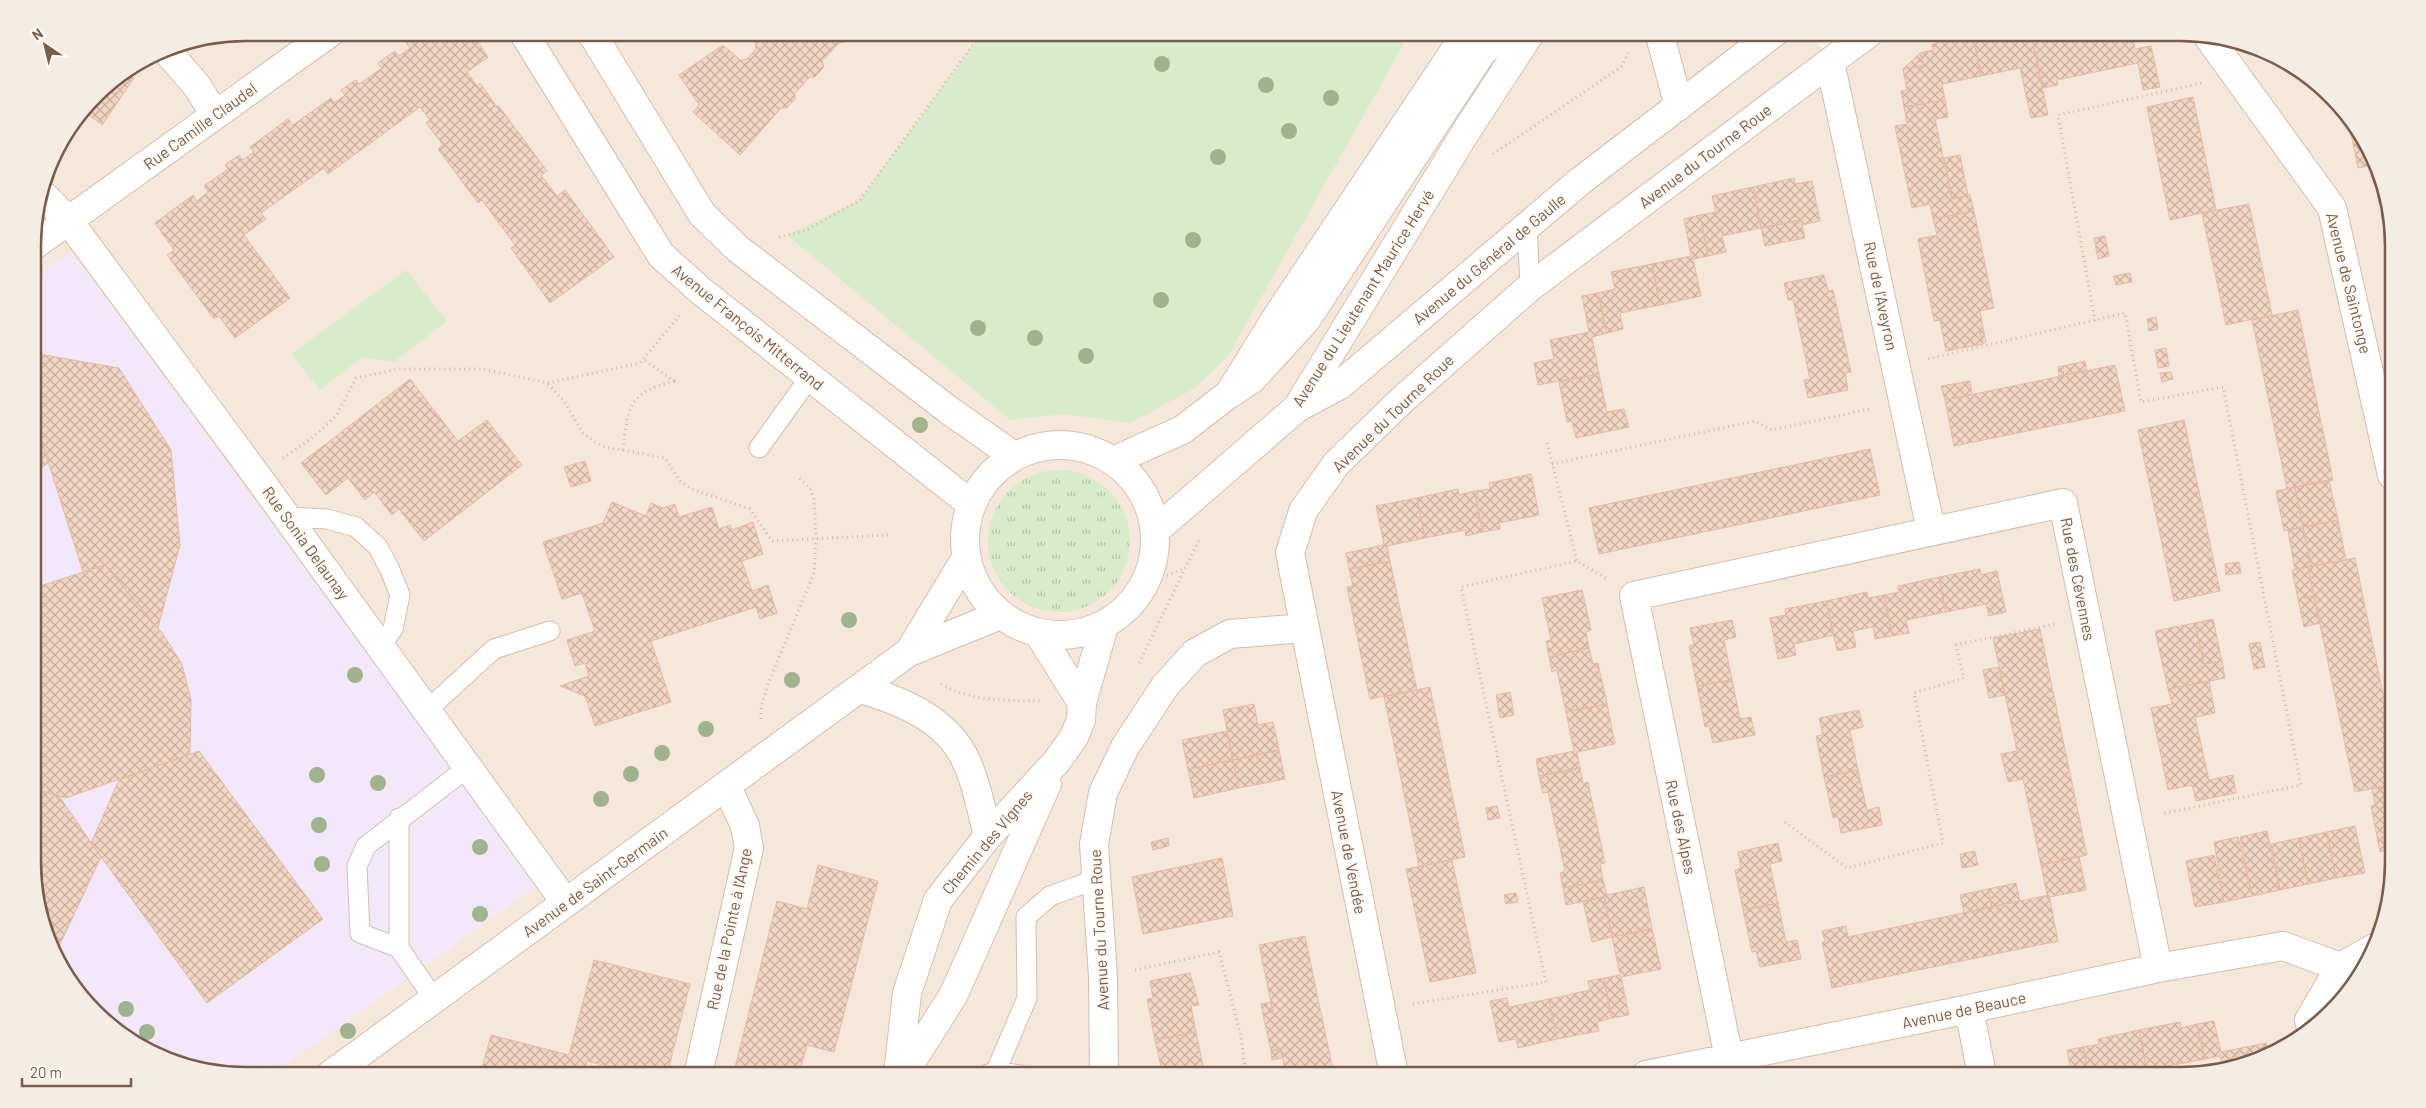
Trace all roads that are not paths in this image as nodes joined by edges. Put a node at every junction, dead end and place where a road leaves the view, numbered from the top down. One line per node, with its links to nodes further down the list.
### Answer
1 (318, 41): 14 (street, Rue Camille Claudel)
2 (529, 41): 20 (street, Avenue François Mitterrand)
3 (596, 41): 25 (street)
4 (1461, 41): 21 (street)
5 (1496, 41): 21 (street)
6 (1525, 41): 22 (street, Avenue du Lieutenant Maurice Hervé)
7 (1662, 41): 13 (street)
8 (1764, 41): 13 (street, Avenue du Général de Gaulle)
9 (1858, 41): 12 (street, Avenue du Tourne Roue)
10 (2213, 44): 23 (street, Avenue de Saintonge)
11 (171, 56): 14 (street)
12 (1830, 62): 19 (street, Avenue du Tourne Roue); 30 (street, Rue de l'Aveyron)
13 (1679, 106): 17 (street, Avenue du Général de Gaulle)
14 (215, 115): 16 (street, Rue Camille Claudel)
15 (47, 199): 16 (street, Rue Sonia Delaunay)
16 (68, 220): 18 (street); 28 (street, Rue Sonia Delaunay)
17 (1527, 226): 19 (lane); 22 (street, Avenue du Général de Gaulle)
18 (41, 240)
19 (1530, 287): 35 (street, Avenue du Tourne Roue)
20 (810, 377): 24 (lane); 27 (street, Avenue François Mitterrand)
21 (1229, 394): 26 (street)
22 (1297, 408): 29 (street, Avenue du Lieutenant Maurice Hervé)
23 (2385, 444)
24 (759, 448)
25 (1014, 456): 26 (street); 27 (street)
26 (1113, 461): 29 (street)
27 (971, 504): 31 (street)
28 (287, 517): 38 (street, Rue Sonia Delaunay); 38 (lane)
29 (1156, 530): 34 (street)
30 (1931, 530): 32 (street, Rue des Cévennes); 51 (street, Rue des Cévennes)
31 (966, 558): 33 (street); 39 (street, Avenue de Saint-Germain)
32 (1634, 596): 56 (street, Rue des Alpes)
33 (1000, 615): 37 (street); 39 (street, Avenue de Saint-Germain)
34 (1104, 626): 37 (street); 41 (street, Chemin des Vignes)
35 (1305, 628): 48 (street, Avenue du Tourne Roue); 63 (street, Avenue de Vendée)
36 (550, 631): 42 (lane)
37 (1039, 634): 41 (street)
38 (380, 648): 42 (street, Rue Sonia Delaunay)
39 (909, 652): 40 (street, Avenue de Saint-Germain)
40 (861, 689): 45 (street, Avenue de Saint-Germain); 47 (street)
41 (1082, 702): 43 (street, Chemin des Vignes)
42 (426, 711): 44 (street, Rue Sonia Delaunay)
43 (1057, 761): 47 (street, Chemin des Vignes); 60 (street, Chemin des Vignes)
44 (467, 768): 46 (lane); 49 (street, Rue Sonia Delaunay)
45 (726, 786): 49 (street, Avenue de Saint-Germain); 58 (street, Rue de la Pointe à l'Ange)
46 (399, 818): 50 (lane); 50 (lane)
47 (988, 836): 59 (street, Chemin des Vignes)
48 (1097, 879): 61 (lane); 62 (street, Avenue du Tourne Roue)
49 (566, 904): 53 (street, Avenue de Saint-Germain)
50 (398, 948): 53 (lane)
51 (2158, 968): 52 (street, Avenue de Beauce); 54 (street, Avenue de Beauce)
52 (2348, 973): 55 (street)
53 (434, 999): 57 (street, Avenue de Saint-Germain)
54 (1969, 1009): 56 (street, Avenue de Beauce); 65 (street)
55 (2309, 1021)
56 (1729, 1058): 64 (street, Avenue de Beauce)
57 (342, 1067)
58 (700, 1067)
59 (899, 1067)
60 (908, 1067)
61 (994, 1067)
62 (1104, 1067)
63 (1392, 1067)
64 (1685, 1067)
65 (1980, 1067)

